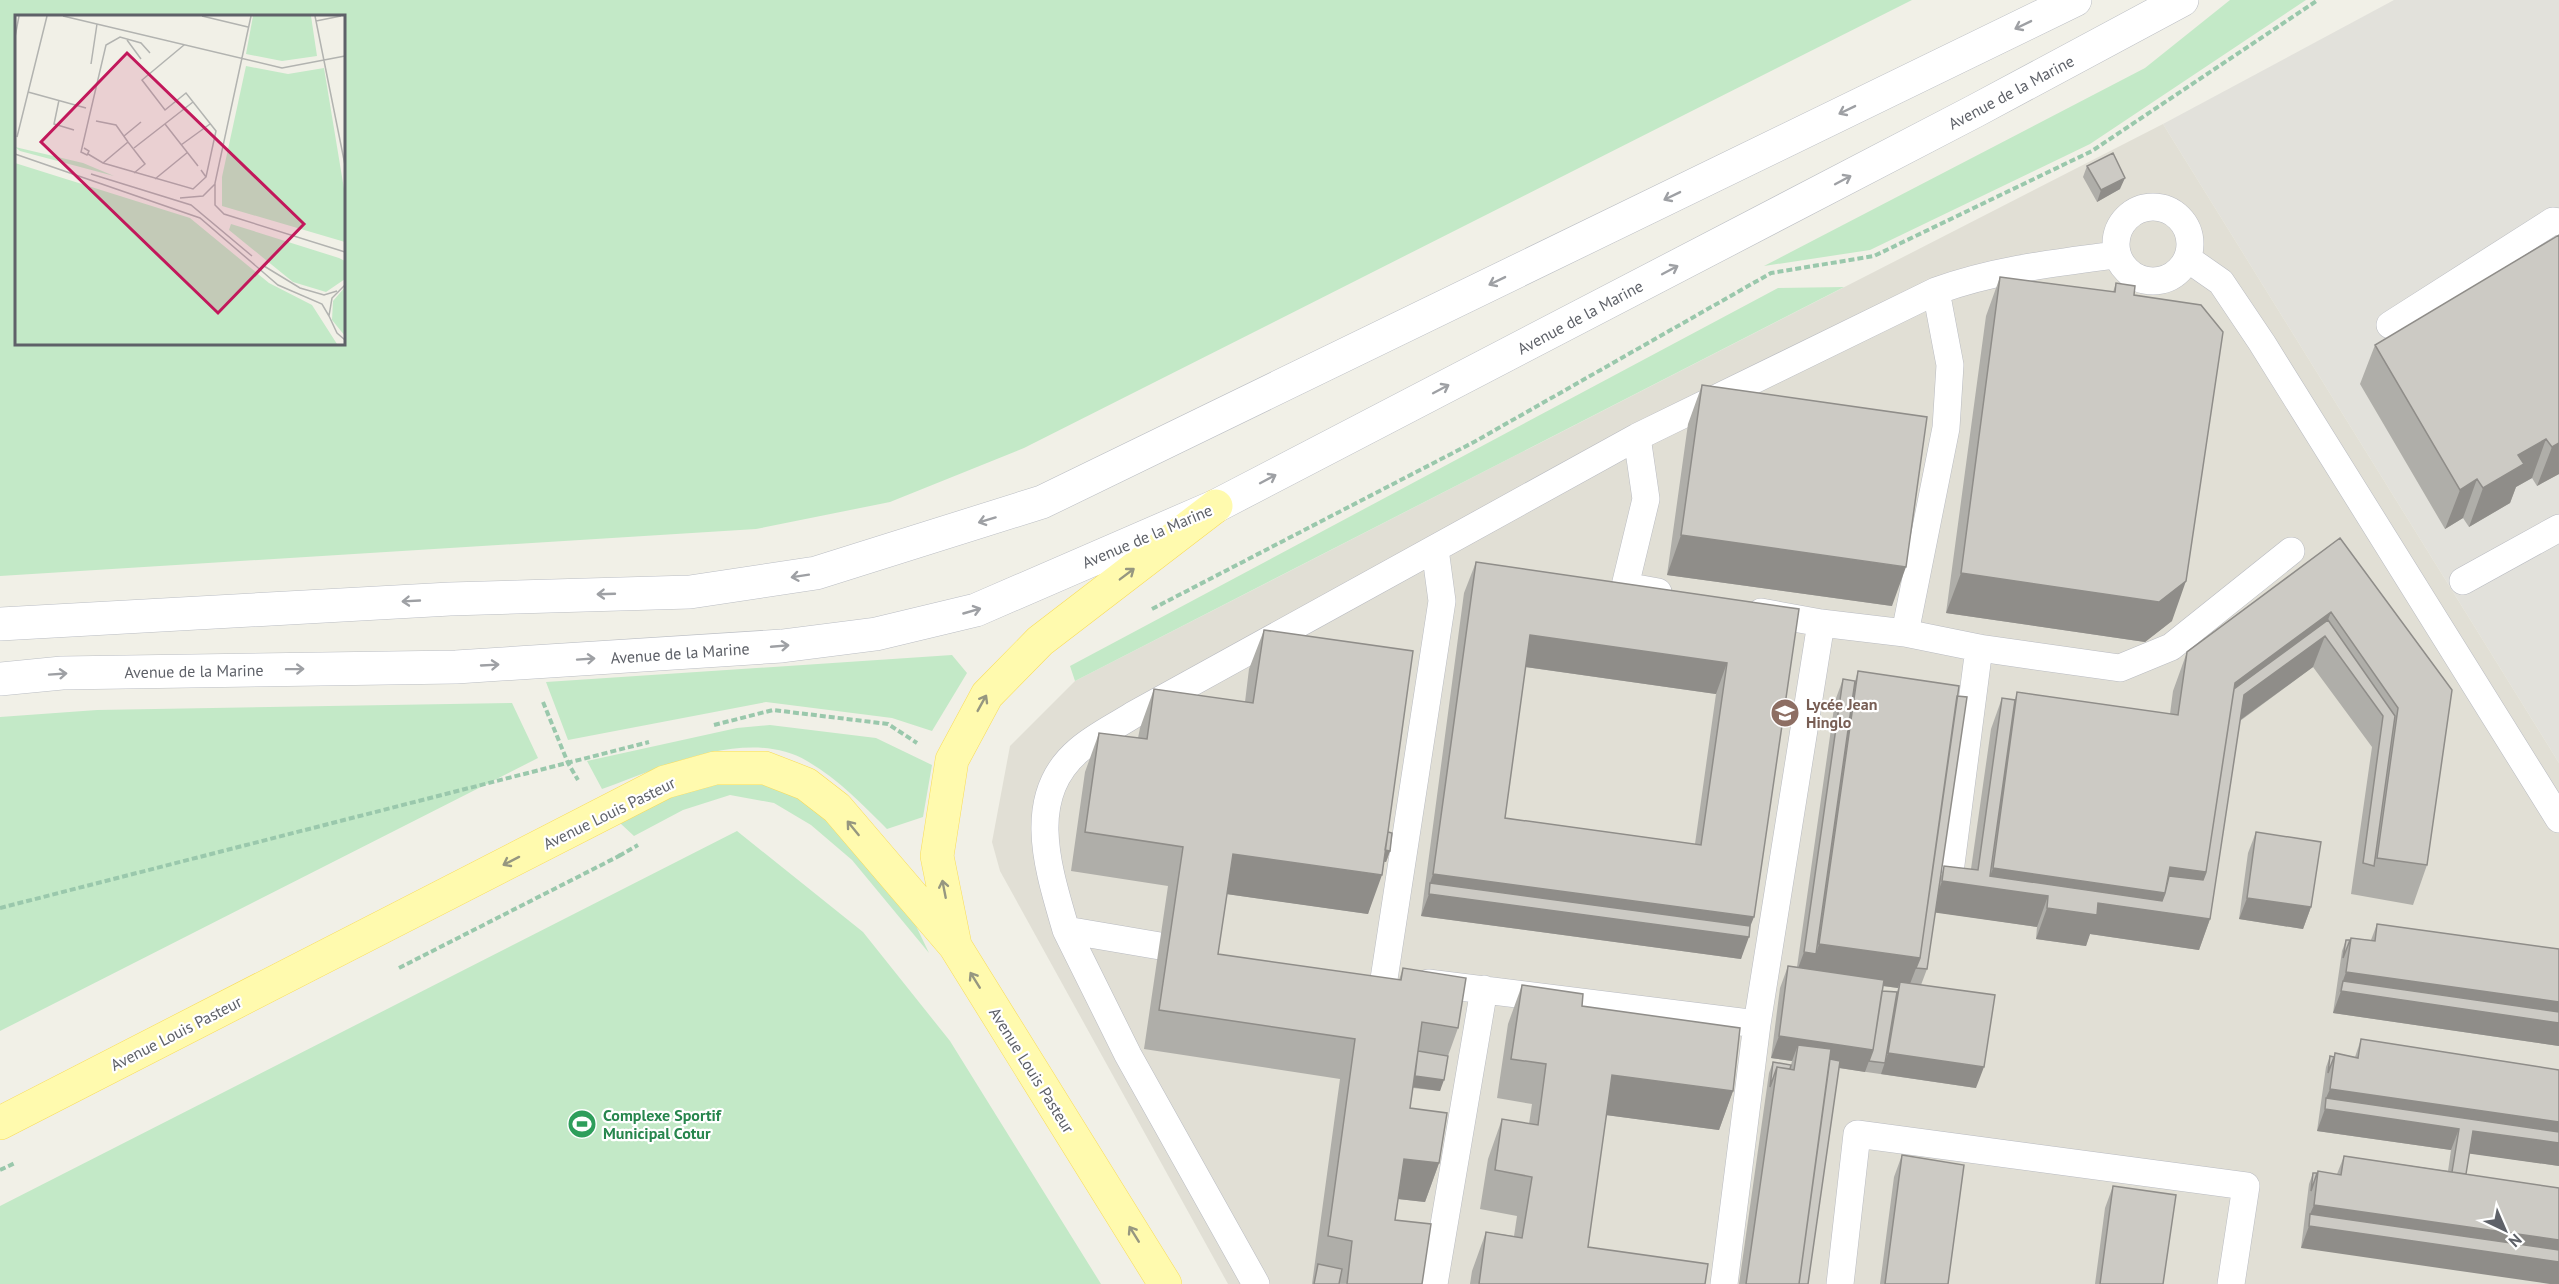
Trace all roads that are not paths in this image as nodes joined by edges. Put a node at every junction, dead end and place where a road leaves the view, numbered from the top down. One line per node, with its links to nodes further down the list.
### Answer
1 (2075, 0): 17 (main road, one-way to 17)
2 (2182, 0): 9 (main road, Avenue de la Marine, one-way to 2)
3 (2559, 222): 7 (lane)
4 (2115, 255): 5 (lane); 5 (lane); 6 (lane)
5 (2188, 259): 21 (lane)
6 (1936, 291): 8 (lane); 18 (lane)
7 (2390, 325)
8 (1637, 437): 11 (lane); 14 (lane)
9 (1216, 506): 20 (main road, Avenue de la Marine, one-way to 9); 24 (main road, one-way to 9)
10 (2559, 528): 13 (lane)
11 (1435, 549): 23 (lane); 26 (lane)
12 (2291, 551): 19 (lane)
13 (2463, 581)
14 (1682, 597)
15 (1740, 608): 16 (lane)
16 (1821, 623): 18 (lane); 27 (lane)
17 (0, 624)
18 (1905, 633): 19 (lane)
19 (1979, 648): 22 (lane)
20 (0, 679)
21 (2559, 819)
22 (1950, 872)
23 (1066, 930): 25 (lane); 30 (lane)
24 (955, 946): 28 (main road, Avenue Louis Pasteur, one-way to 28); 29 (main road, Avenue Louis Pasteur, one-way to 24)
25 (1160, 946)
26 (1484, 989): 27 (lane); 31 (lane)
27 (1757, 1024): 32 (lane)
28 (0, 1123)
29 (1165, 1284)
30 (1256, 1284)
31 (1434, 1284)
32 (1724, 1284)
33 (1840, 1284): 34 (lane)
34 (2231, 1284)

